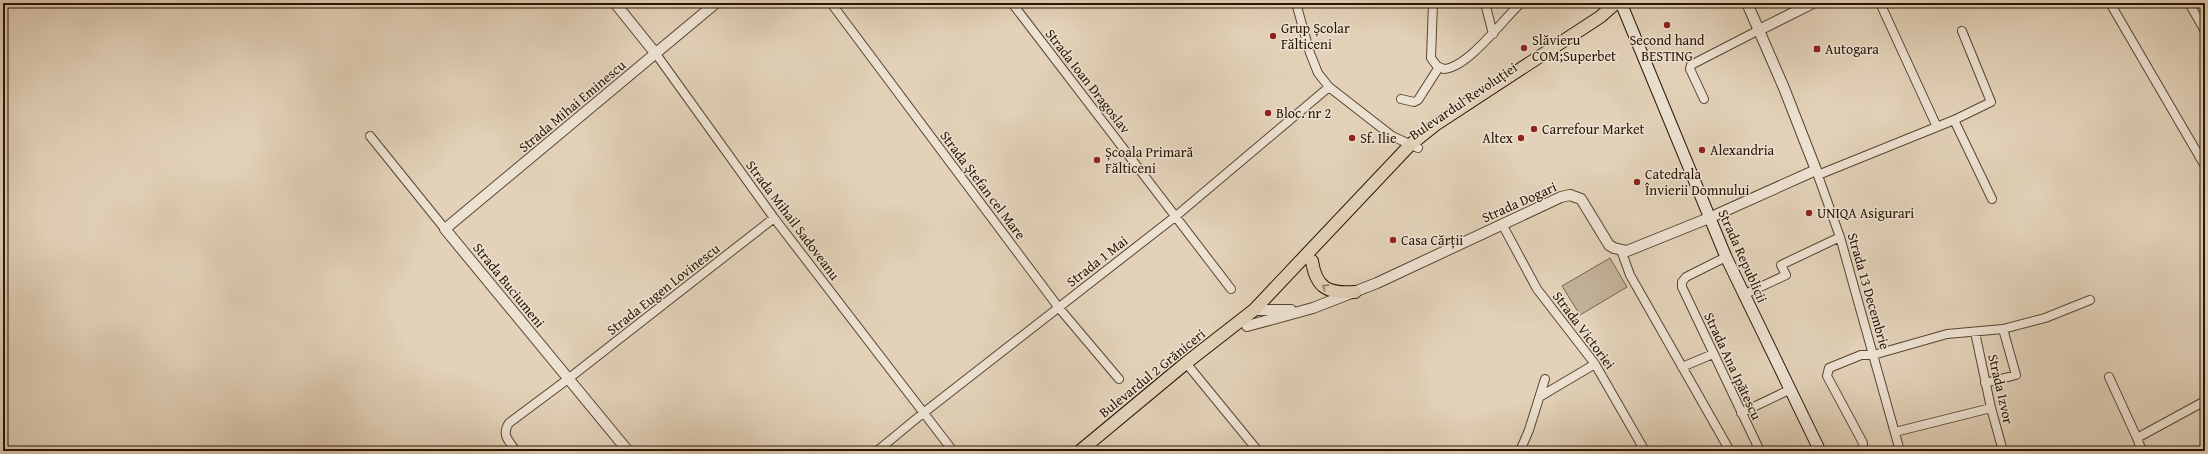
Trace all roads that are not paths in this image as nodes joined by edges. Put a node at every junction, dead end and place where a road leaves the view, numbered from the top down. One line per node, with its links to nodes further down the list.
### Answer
1 (615, 3): 19 (street, Strada Mihail Sadoveanu)
2 (716, 3): 19 (street, Strada Mihai Eminescu)
3 (831, 3): 44 (street, Strada Ștefan cel Mare)
4 (1012, 3): 31 (street, Strada Ioan Dragoslav)
5 (1296, 3): 21 (street)
6 (1433, 3): 20 (street)
7 (1484, 3): 18 (street)
8 (1521, 3): 18 (street)
9 (1747, 3): 15 (street, Strada 13 Decembrie)
10 (1813, 3): 15 (street)
11 (1880, 3): 25 (street)
12 (2110, 3): 28 (street)
13 (2189, 3): 17 (street)
14 (1621, 4): 27 (main road, Bulevardul Revoluției); 33 (main road, Strada Republicii)
15 (1759, 30): 23 (street); 29 (street, Strada 13 Decembrie)
16 (1962, 31): 24 (street)
17 (2205, 31)
18 (1493, 34): 20 (street)
19 (656, 54): 32 (street, Strada Mihail Sadoveanu); 35 (street, Strada Mihai Eminescu)
20 (1439, 67): 22 (street)
21 (1329, 87): 27 (street); 31 (street, Strada 1 Mai)
22 (1401, 99)
23 (1704, 100)
24 (1954, 120): 25 (street); 30 (street)
25 (1937, 127): 29 (street)
26 (370, 136): 35 (street, Strada Buciumeni)
27 (1414, 146): 39 (main road, Bulevardul Revoluției); 45 (main road, Bulevardul Revoluției)
28 (2205, 166)
29 (1817, 172): 33 (street); 36 (street, Strada 13 Decembrie)
30 (1992, 198)
31 (1176, 216): 40 (street, Strada Ioan Dragoslav); 44 (street, Strada 1 Mai)
32 (774, 218): 56 (street, Strada Eugen Lovinescu); 65 (street, Strada Mihail Sadoveanu)
33 (1709, 218): 37 (street); 38 (main road, Strada Republicii)
34 (1502, 224): 37 (street, Strada Dogari); 41 (street, Strada Dogari); 52 (street, Strada Victoriei)
35 (445, 229): 56 (street, Strada Buciumeni)
36 (1840, 237): 42 (street); 51 (street, Strada 13 Decembrie)
37 (1621, 250): 54 (street)
38 (1726, 257): 42 (main road, Strada Republicii); 50 (street, Strada Ana Ipătescu)
39 (1312, 261): 41 (main road, one-way to 39); 45 (main road, Bulevardul Revoluției)
40 (1231, 288)
41 (1355, 292): 46 (street, Strada Dogari)
42 (1743, 295): 60 (main road, Strada Republicii)
43 (2090, 300): 48 (street)
44 (1059, 308): 57 (street, Strada Ștefan cel Mare); 65 (street, Strada 1 Mai)
45 (1259, 310): 46 (street, Strada Dogari); 47 (main road, Bulevardul Revoluției)
46 (1301, 310): 47 (street, Strada Dogari)
47 (1246, 323): 53 (main road, Bulevardul 2 Grăniceri)
48 (2003, 329): 49 (street); 59 (street)
49 (1974, 332): 51 (street); 59 (street, Strada Izvor)
50 (1713, 354): 54 (street); 64 (street, Strada Ana Ipătescu)
51 (1873, 355): 66 (street, Strada 13 Decembrie); 80 (street)
52 (1595, 364): 61 (street); 76 (street, Strada Victoriei)
53 (1189, 366): 72 (main road, Bulevardul 2 Grăniceri); 73 (main road, Bulevardul 2 Grăniceri); 74 (street)
54 (1682, 367): 77 (street)
55 (2110, 377): 67 (street)
56 (568, 379): 68 (street, Strada Eugen Lovinescu); 69 (street, Strada Buciumeni)
57 (1119, 379)
58 (1545, 379): 61 (street)
59 (1985, 383): 63 (street, Strada Izvor)
60 (1789, 390): 64 (street); 79 (main road, Strada Republicii)
61 (1541, 396): 75 (street)
62 (2205, 402): 67 (street)
63 (1991, 408): 66 (street); 82 (street, Strada Izvor)
64 (1741, 413): 78 (street, Strada Ana Ipătescu)
65 (922, 414): 70 (street, Strada 1 Mai); 71 (street, Strada Mihail Sadoveanu)
66 (1895, 432): 81 (street, Strada 13 Decembrie)
67 (2137, 438): 83 (street)
68 (516, 451)
69 (628, 451)
70 (877, 451)
71 (952, 451)
72 (1080, 451)
73 (1092, 451)
74 (1258, 451)
75 (1520, 451)
76 (1645, 451)
77 (1730, 451)
78 (1760, 451)
79 (1820, 451)
80 (1862, 451)
81 (1900, 451)
82 (2003, 451)
83 (2142, 451)

